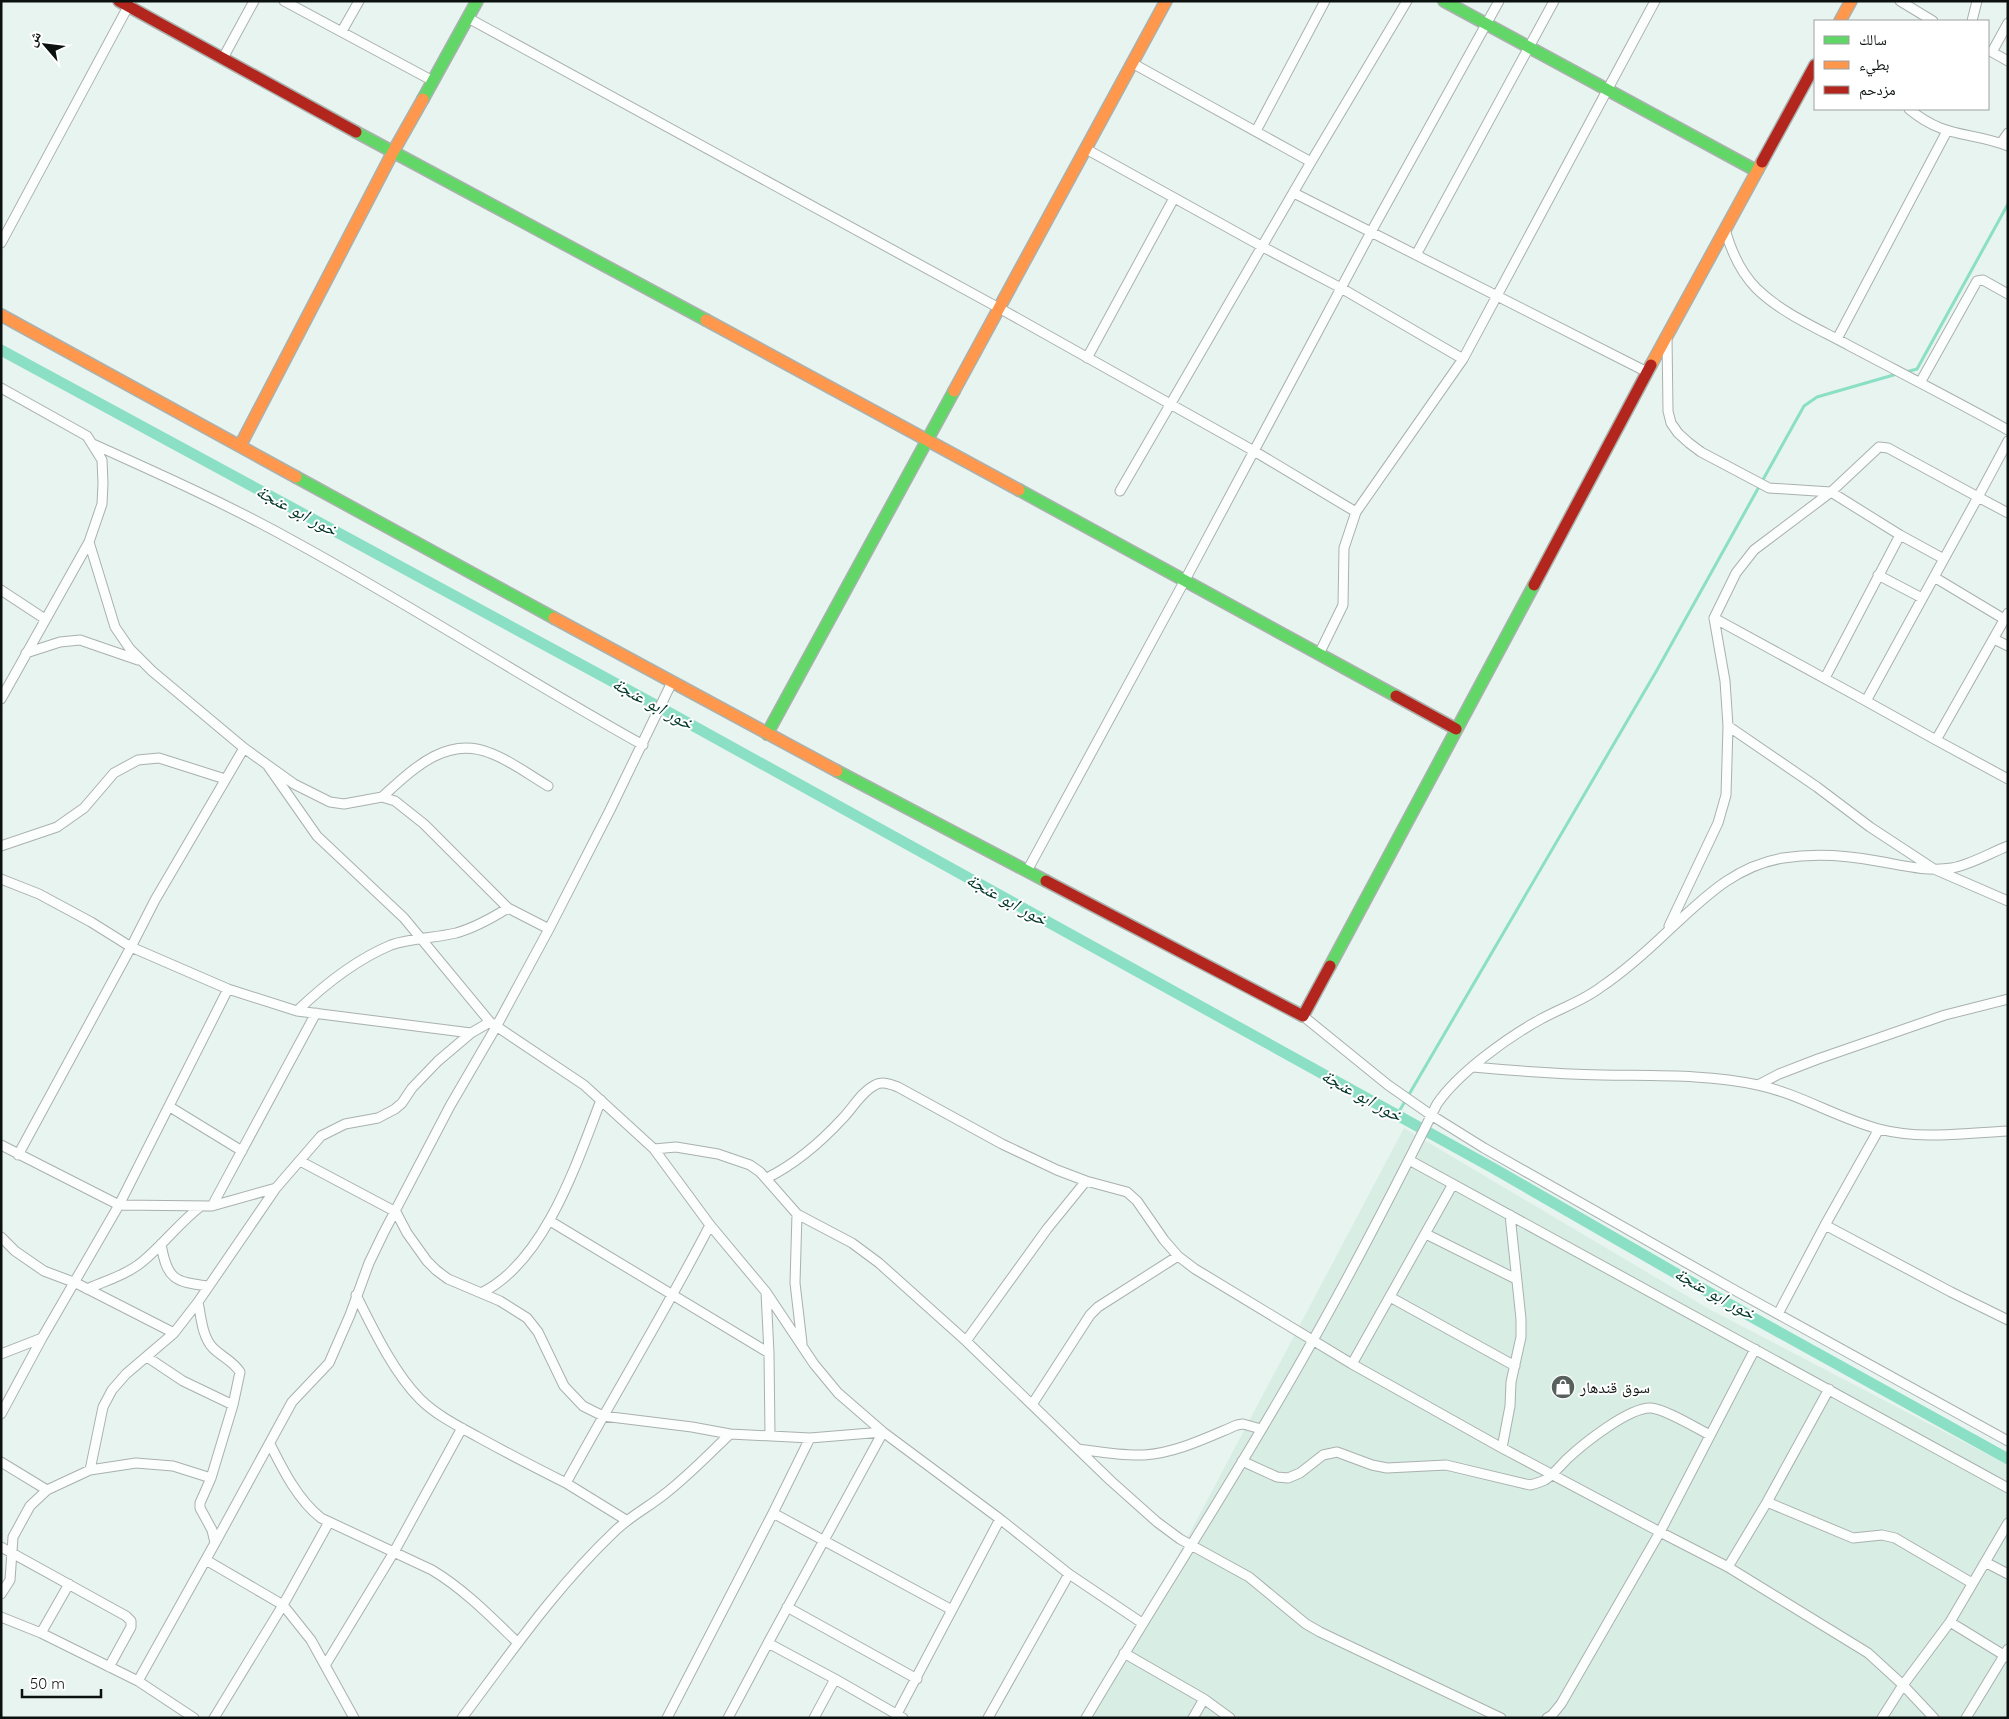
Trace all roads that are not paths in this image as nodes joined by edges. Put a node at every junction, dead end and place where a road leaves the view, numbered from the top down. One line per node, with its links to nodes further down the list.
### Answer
1 (254, 1): 25 (street)
2 (284, 1): 22 (street)
3 (359, 1): 22 (street)
4 (477, 1): 16 (street)
5 (1166, 1): 27 (street)
6 (1325, 1): 32 (street)
7 (1407, 1): 38 (street)
8 (1444, 1): 21 (street)
9 (1499, 1): 21 (street)
10 (1554, 1): 23 (street)
11 (1655, 1): 30 (street)
12 (1851, 1): 17 (street)
13 (1900, 1): 18 (street)
14 (1977, 1): 19 (street)
15 (126, 3): 25 (street); 44 (street)
16 (468, 18): 29 (street); 50 (street)
17 (1841, 20)
18 (1931, 20)
19 (1972, 20)
20 (2008, 23): 24 (street)
21 (1487, 24): 23 (street); 43 (street)
22 (342, 31): 29 (street)
23 (1529, 47): 30 (street); 46 (street)
24 (1990, 51): 26 (street)
25 (223, 58): 37 (street)
26 (2008, 61)
27 (1132, 63): 32 (street); 36 (street)
28 (1814, 67): 39 (street)
29 (433, 81): 37 (street)
30 (1608, 91): 39 (street); 49 (street)
31 (1910, 110): 33 (street)
32 (1256, 130): 38 (street)
33 (1947, 131): 35 (street); 53 (street)
34 (2008, 133): 35 (street)
35 (2004, 145)
36 (1086, 149): 41 (street); 50 (street)
37 (393, 152): 61 (street); 64 (street)
38 (1311, 162): 40 (street)
39 (1757, 171): 42 (street)
40 (1294, 193): 43 (street); 45 (street)
41 (1174, 198): 45 (street); 54 (street)
42 (1724, 229): 52 (street); 53 (street)
43 (1371, 232): 46 (street); 47 (street)
44 (1, 243)
45 (1262, 247): 47 (street); 59 (street)
46 (1416, 256): 49 (street)
47 (1341, 288): 55 (street); 65 (street)
48 (2008, 294): 57 (street)
49 (1496, 295): 55 (street); 56 (street)
50 (999, 308): 54 (street); 61 (street)
51 (1, 314): 64 (street)
52 (1667, 336): 56 (street); 69 (street)
53 (1837, 339): 57 (street)
54 (1087, 358): 59 (street)
55 (1463, 359): 71 (street)
56 (1647, 372): 94 (street)
57 (1921, 381): 60 (street)
58 (1, 388): 63 (street)
59 (1170, 404): 65 (street); 68 (street)
60 (2008, 430)
61 (927, 439): 78 (street); 95 (street)
62 (2008, 441): 66 (street)
63 (93, 444): 74 (street); 97 (street)
64 (240, 446): 90 (street)
65 (1254, 451): 71 (street); 78 (street)
66 (1998, 459): 67 (street); 70 (street)
67 (2008, 464)
68 (1120, 491)
69 (1831, 492): 70 (street); 73 (street); 82 (street)
70 (1978, 497): 72 (street); 75 (street)
71 (1356, 512): 87 (street)
72 (2008, 513)
73 (1900, 535): 75 (street); 76 (street)
74 (89, 542): 83 (street); 88 (street)
75 (1944, 558): 77 (street)
76 (1878, 575): 80 (street); 89 (street)
77 (1934, 577): 80 (street); 81 (street)
78 (1185, 580): 87 (street); 107 (street)
79 (1, 590): 83 (street)
80 (1922, 598): 92 (street)
81 (2006, 616): 84 (street)
82 (1714, 618): 89 (street); 93 (street)
83 (44, 619): 86 (street)
84 (1994, 639): 85 (street); 96 (street)
85 (2008, 646)
86 (26, 653): 88 (street); 91 (street)
87 (1319, 654): 94 (street)
88 (142, 661): 98 (street)
89 (1825, 678): 92 (street)
90 (672, 682): 95 (street); 97 (street)
91 (1, 699)
92 (1866, 701): 96 (street)
93 (1728, 726): 106 (street); 112 (street)
94 (1456, 729): 119 (street)
95 (767, 734): 107 (street)
96 (1936, 740): 101 (street)
97 (643, 745): 111 (street)
98 (244, 748): 99 (street); 100 (street)
99 (268, 766): 103 (street); 113 (street)
100 (225, 779): 104 (street); 114 (street)
101 (2008, 779)
102 (548, 786): 103 (street)
103 (382, 797): 110 (street)
104 (1, 846)
105 (2008, 846): 106 (street)
106 (1934, 869): 109 (street); 112 (street)
107 (1027, 871): 119 (street)
108 (1, 879): 114 (street)
109 (2008, 901)
110 (508, 908): 111 (street); 113 (street)
111 (549, 929): 120 (street)
112 (1666, 933): 122 (street)
113 (422, 939): 117 (street); 120 (street)
114 (131, 947): 115 (street); 132 (street)
115 (228, 989): 117 (street); 125 (street)
116 (2008, 999): 123 (street)
117 (297, 1011): 118 (street)
118 (316, 1013): 121 (street); 131 (street)
119 (1303, 1016): 126 (street)
120 (493, 1025): 121 (street); 124 (street); 142 (street)
121 (471, 1033): 134 (street)
122 (1473, 1068): 123 (street); 126 (street)
123 (1758, 1085): 127 (street)
124 (601, 1100): 130 (street); 145 (street)
125 (170, 1107): 131 (street); 139 (street)
126 (1430, 1119): 133 (street); 162 (street)
127 (1879, 1129): 128 (street); 147 (street)
128 (2008, 1131)
129 (1, 1145): 132 (street)
130 (654, 1149): 135 (street); 146 (street)
131 (242, 1150): 141 (street)
132 (18, 1155): 139 (street)
133 (1409, 1160): 137 (street); 167 (street)
134 (300, 1161): 138 (street); 142 (street)
135 (767, 1178): 136 (street); 143 (street)
136 (1086, 1181): 151 (street); 166 (street)
137 (1453, 1184): 144 (street); 148 (street)
138 (276, 1188): 141 (street); 154 (street)
139 (119, 1205): 140 (street); 153 (street)
140 (200, 1206): 141 (street); 150 (street)
141 (212, 1206)
142 (396, 1212): 157 (street); 159 (street)
143 (797, 1214): 166 (street); 168 (street)
144 (1510, 1216): 152 (street); 169 (street)
145 (550, 1221): 157 (street); 158 (street)
146 (710, 1225): 156 (street); 158 (street)
147 (1825, 1226): 162 (street); 163 (street)
148 (1426, 1234): 152 (street); 160 (street)
149 (1, 1237): 153 (street)
150 (161, 1244): 154 (street); 155 (street)
151 (1178, 1256): 167 (street); 176 (street)
152 (1516, 1279): 174 (street)
153 (76, 1283): 155 (street); 165 (street)
154 (208, 1286): 161 (street)
155 (87, 1288): 164 (street)
156 (766, 1292): 168 (street); 170 (street)
157 (481, 1293): 179 (street)
158 (674, 1294): 170 (street); 179 (street)
159 (356, 1295): 180 (street); 188 (street)
160 (1390, 1297): 173 (street); 174 (street)
161 (198, 1302): 164 (street); 177 (street)
162 (1778, 1314): 187 (street)
163 (2008, 1320)
164 (174, 1333): 172 (street)
165 (42, 1338): 171 (street); 178 (street)
166 (966, 1340): 176 (street)
167 (1313, 1341): 173 (street); 181 (street)
168 (802, 1346): 182 (street)
169 (1755, 1349): 175 (street); 184 (street)
170 (769, 1353): 185 (street)
171 (1, 1354)
172 (147, 1357): 177 (street); 193 (street)
173 (1352, 1364): 189 (street)
174 (1515, 1366): 189 (street)
175 (1829, 1389): 197 (street); 199 (street)
176 (1033, 1403): 190 (street)
177 (233, 1405): 195 (street)
178 (1, 1414)
179 (603, 1416): 183 (street); 196 (street)
180 (462, 1428): 196 (street); 210 (street)
181 (1261, 1429): 190 (street); 191 (street)
182 (883, 1432): 186 (street); 201 (street); 206 (street)
183 (730, 1434): 185 (street); 202 (street)
184 (1710, 1435): 194 (street); 205 (street)
185 (770, 1436): 186 (street)
186 (810, 1438): 200 (street)
187 (2008, 1441)
188 (270, 1444): 203 (street); 207 (street)
189 (1502, 1448): 194 (street)
190 (1078, 1449): 208 (street)
191 (1242, 1461): 194 (street); 208 (street)
192 (1, 1462): 198 (street)
193 (90, 1470): 195 (street); 198 (street)
194 (1552, 1475): 205 (street)
195 (211, 1478): 207 (street)
196 (566, 1483): 202 (street)
197 (2008, 1488)
198 (47, 1490): 211 (street)
199 (1767, 1502): 214 (street); 217 (street)
200 (773, 1513): 206 (street); 243 (street)
201 (1000, 1519): 215 (street); 222 (street)
202 (626, 1520): 227 (street)
203 (329, 1522): 210 (street); 220 (street)
204 (2008, 1523): 213 (street)
205 (1660, 1532): 214 (street); 251 (street)
206 (824, 1541): 221 (street); 222 (street)
207 (215, 1543): 212 (street)
208 (1192, 1545): 225 (street); 250 (street)
209 (1, 1547): 211 (street)
210 (394, 1552): 227 (street); 231 (street)
211 (13, 1554): 218 (street); 219 (street)
212 (206, 1560): 220 (street); 235 (street)
213 (1985, 1562): 216 (street); 217 (street)
214 (1728, 1567): 236 (street)
215 (1069, 1574): 225 (street); 246 (street)
216 (2008, 1574)
217 (1972, 1583): 224 (street)
218 (69, 1584): 226 (street); 232 (street)
219 (1, 1594)
220 (283, 1605): 231 (street); 240 (street)
221 (787, 1607): 228 (street); 234 (street)
222 (952, 1610): 234 (street)
223 (1, 1617): 226 (street)
224 (1950, 1622): 230 (street); 236 (street)
225 (1142, 1623): 229 (street)
226 (41, 1633): 232 (street)
227 (518, 1643): 242 (street)
228 (768, 1643): 233 (street); 244 (street)
229 (1124, 1653): 237 (street); 247 (street)
230 (2007, 1653): 254 (street)
231 (326, 1664): 241 (street)
232 (110, 1667): 235 (street)
233 (835, 1679): 238 (street); 245 (street)
234 (917, 1679): 238 (street)
235 (138, 1681): 239 (street)
236 (1903, 1685): 252 (street); 253 (street)
237 (1204, 1699): 248 (street); 249 (street)
238 (900, 1716)
239 (194, 1718)
240 (214, 1718)
241 (354, 1718)
242 (462, 1718)
243 (667, 1718)
244 (728, 1718)
245 (814, 1718)
246 (988, 1718)
247 (1086, 1718)
248 (1193, 1718)
249 (1230, 1718)
250 (1501, 1718)
251 (1547, 1718)
252 (1882, 1718)
253 (1934, 1718)
254 (1966, 1718)

